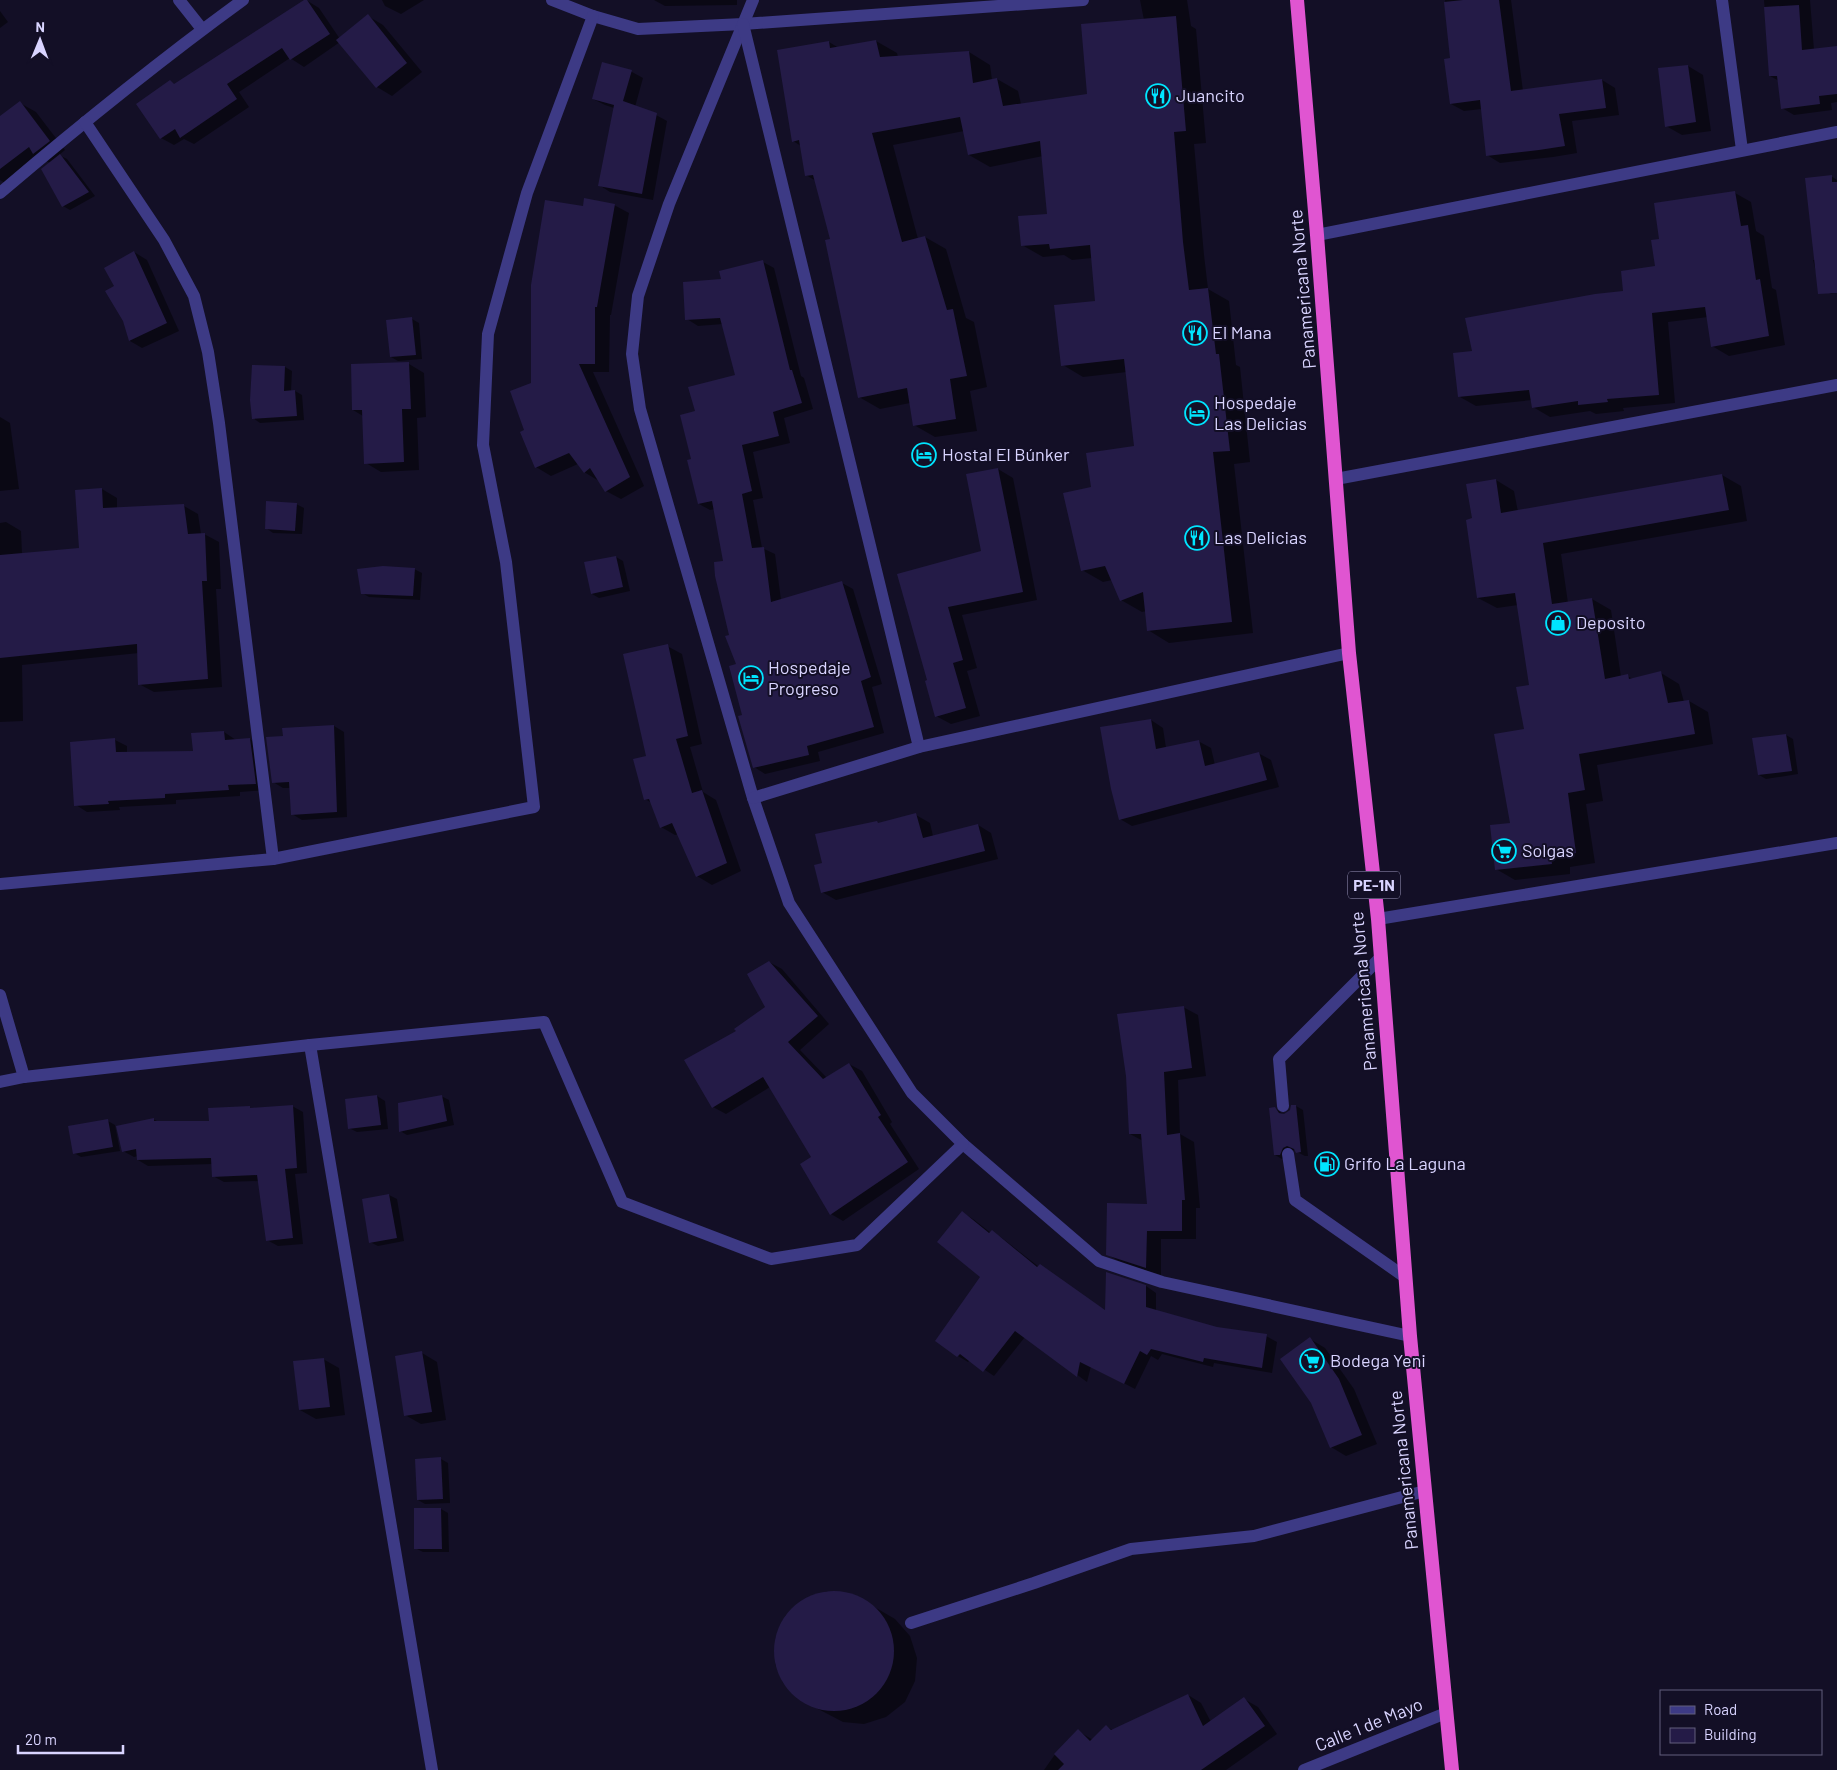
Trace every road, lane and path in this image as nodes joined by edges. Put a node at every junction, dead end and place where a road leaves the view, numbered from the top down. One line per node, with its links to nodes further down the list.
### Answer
1 (178, 0): 10 (street)
2 (243, 0): 10 (street)
3 (552, 0): 8 (street)
4 (753, 0): 9 (street)
5 (1083, 0): 9 (street)
6 (1297, 0): 15 (highway, Panamericana Norte / PE-1N)
7 (1722, 0): 13 (street)
8 (593, 16): 9 (street); 22 (street)
9 (743, 24): 19 (street); 20 (street)
10 (202, 29): 11 (street)
11 (85, 122): 14 (street); 22 (street)
12 (1837, 132): 13 (street)
13 (1742, 150): 15 (street)
14 (0, 193)
15 (1318, 235): 17 (highway, Panamericana Norte / PE-1N)
16 (1837, 385): 17 (street)
17 (1336, 478): 18 (highway, Panamericana Norte / PE-1N)
18 (1349, 653): 19 (street); 24 (highway, Panamericana Norte / PE-1N)
19 (919, 748): 20 (street)
20 (753, 798): 31 (street)
21 (1837, 843): 24 (street)
22 (273, 859): 23 (street)
23 (0, 884)
24 (1378, 919): 25 (highway, Panamericana Norte / PE-1N)
25 (1381, 957): 30 (street); 33 (highway, Panamericana Norte / PE-1N)
26 (0, 994): 28 (street)
27 (310, 1045): 28 (street); 31 (street); 38 (street)
28 (24, 1077): 29 (street)
29 (0, 1082)
30 (1283, 1106)
31 (963, 1144): 34 (street)
32 (1288, 1154): 33 (street)
33 (1405, 1277): 34 (highway, Panamericana Norte / PE-1N)
34 (1410, 1336): 35 (highway, Panamericana Norte / PE-1N)
35 (1425, 1491): 36 (street); 37 (highway, Panamericana Norte / PE-1N)
36 (911, 1623)
37 (1446, 1712): 39 (street, Calle 1 de Mayo); 40 (highway, Panamericana Norte / PE-1N)
38 (432, 1770)
39 (1304, 1770)
40 (1452, 1770)

